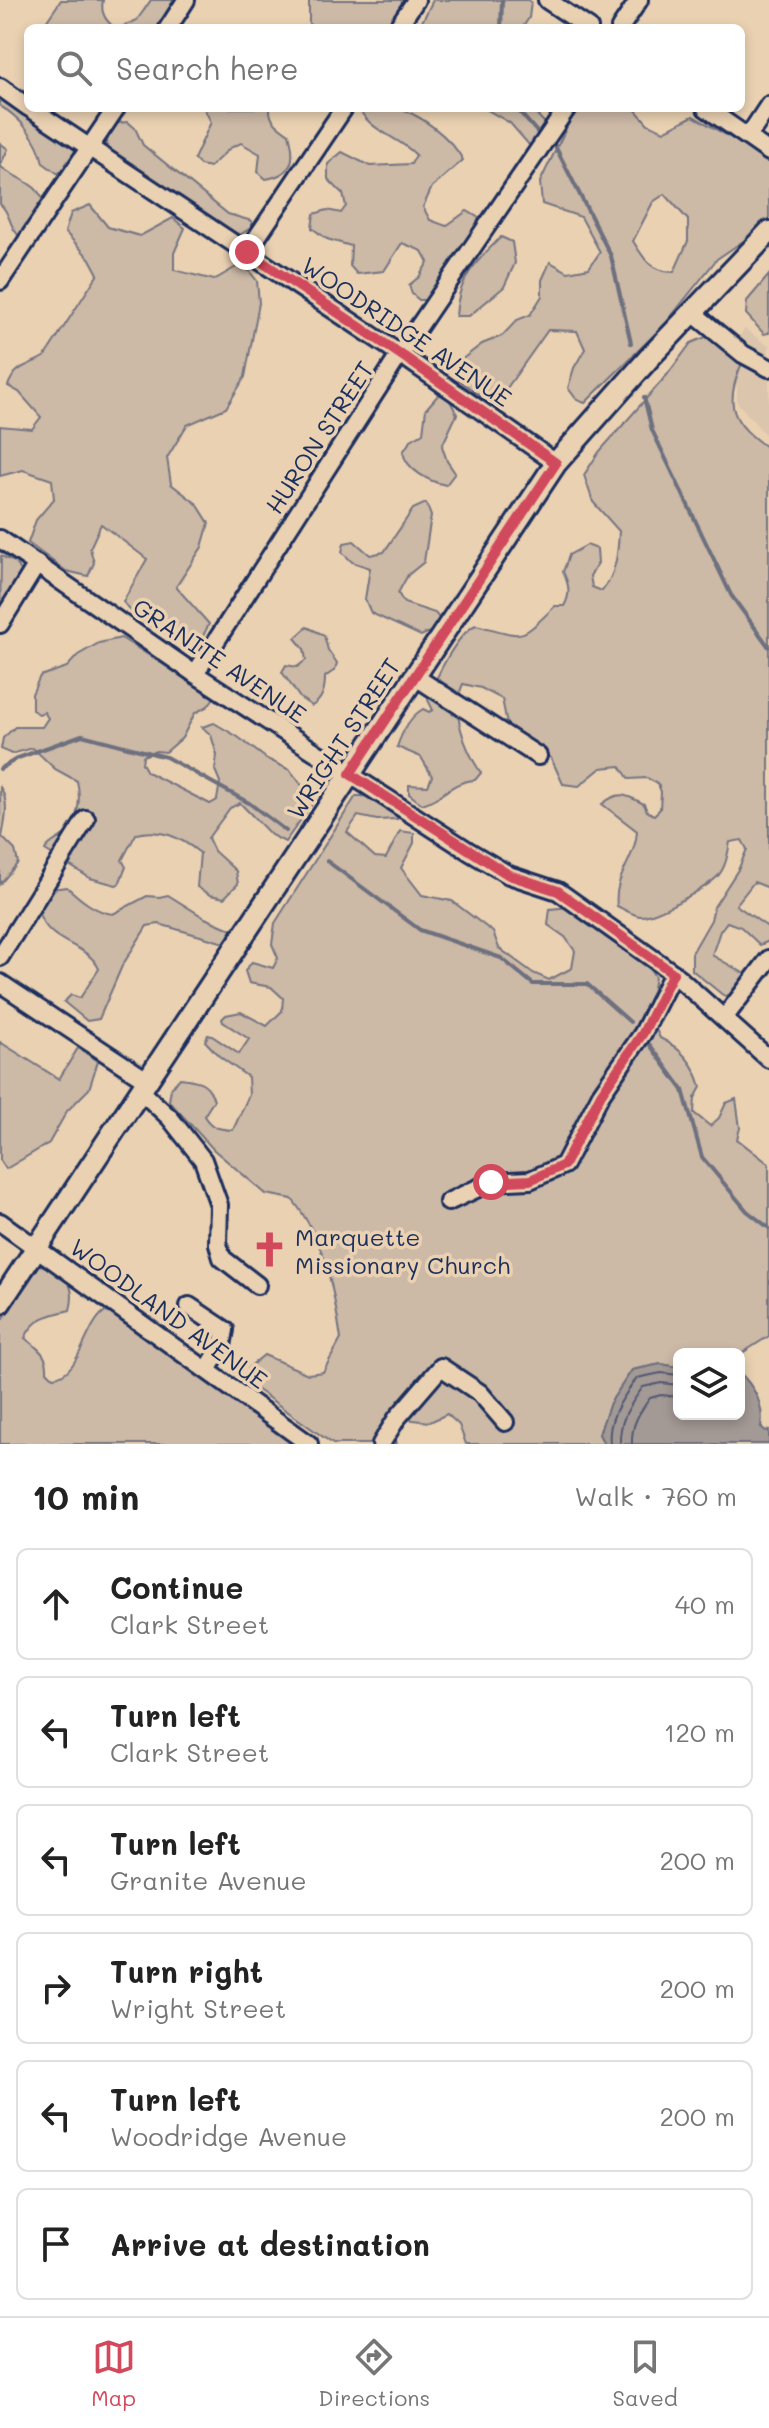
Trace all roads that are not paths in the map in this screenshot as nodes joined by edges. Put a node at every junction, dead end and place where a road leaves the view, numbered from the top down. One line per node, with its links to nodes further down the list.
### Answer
1 (186, 0): 5 (street)
2 (416, 0): 6 (street)
3 (547, 0): 7 (street)
4 (639, 0): 8 (street)
5 (171, 24)
6 (400, 24)
7 (583, 24)
8 (623, 24)
9 (0, 87): 10 (street, WOODRIDGE AVENUE)
10 (24, 104)
11 (769, 105): 17 (street)
12 (36, 112): 18 (street, WOODRIDGE AVENUE)
13 (113, 112): 18 (street)
14 (341, 112): 21 (street)
15 (564, 112): 24 (street, HURON STREET)
16 (712, 112): 17 (street)
17 (748, 137): 19 (street)
18 (89, 149): 21 (street, WOODRIDGE AVENUE); 22 (street)
19 (769, 152)
20 (769, 232): 23 (main road, WRIGHT STREET)
21 (247, 252): 24 (street, WOODRIDGE AVENUE)
22 (0, 281)
23 (693, 313): 25 (street); 26 (main road, WRIGHT STREET)
24 (400, 354): 26 (street, WOODRIDGE AVENUE); 30 (street, HURON STREET)
25 (769, 368)
26 (556, 463): 31 (main road, WRIGHT STREET)
27 (0, 539): 28 (street, GRANITE AVENUE)
28 (37, 564): 29 (street); 30 (street, GRANITE AVENUE)
29 (0, 624)
30 (195, 674): 33 (street, GRANITE AVENUE)
31 (414, 676): 32 (street); 33 (main road, WRIGHT STREET)
32 (538, 756)
33 (350, 774): 37 (street, GRANITE AVENUE); 41 (main road, WRIGHT STREET)
34 (86, 819): 35 (street)
35 (0, 957)
36 (769, 959): 39 (street)
37 (673, 973): 39 (street, GRANITE AVENUE); 42 (street)
38 (0, 983): 41 (street)
39 (725, 1017): 40 (street, GRANITE AVENUE)
40 (769, 1059)
41 (145, 1086): 44 (main road, WRIGHT STREET); 45 (street)
42 (448, 1202)
43 (0, 1222): 44 (street, WOODLAND AVENUE)
44 (38, 1247): 46 (main road, WRIGHT STREET); 48 (street, WOODLAND AVENUE)
45 (257, 1285)
46 (0, 1303)
47 (189, 1306): 48 (street)
48 (207, 1370): 50 (street, WOODLAND AVENUE)
49 (505, 1422): 51 (street)
50 (309, 1444)
51 (381, 1444)

